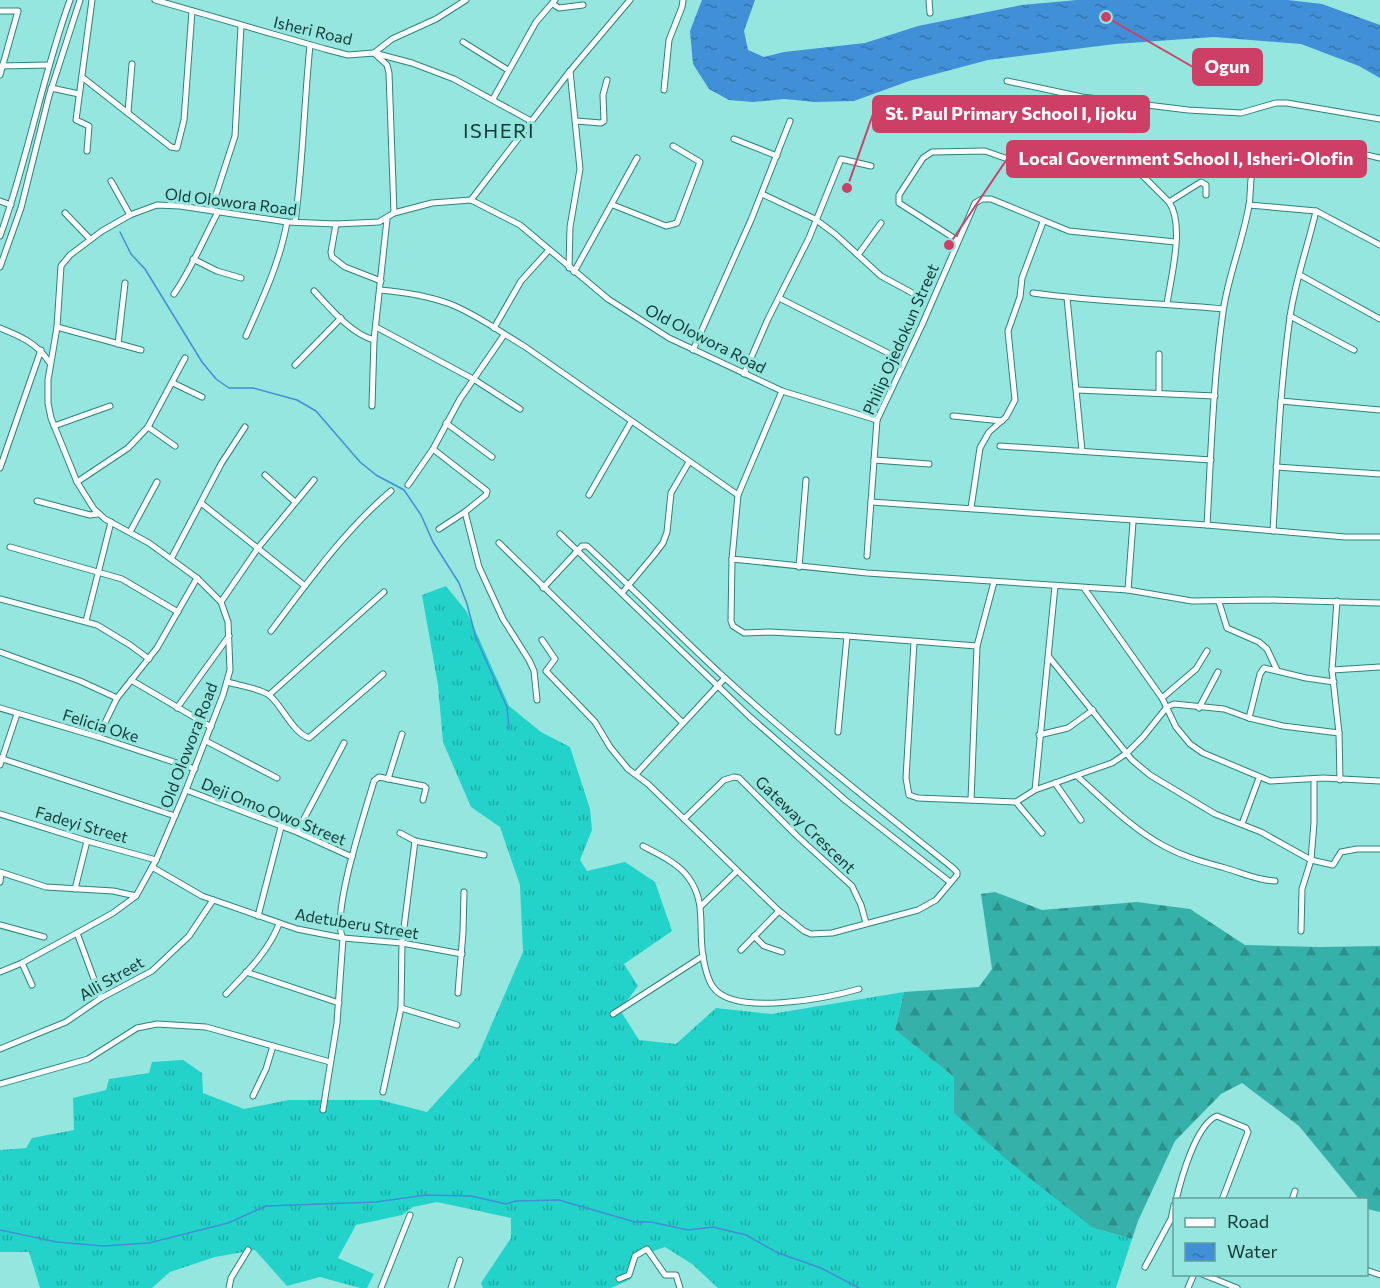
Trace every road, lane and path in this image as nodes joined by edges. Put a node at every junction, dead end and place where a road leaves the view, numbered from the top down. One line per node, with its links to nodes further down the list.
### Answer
1 (70, 0): 14 (street)
2 (80, 0): 15 (street)
3 (92, 0): 16 (street)
4 (155, 0): 12 (street, Isheri Road)
5 (466, 0): 20 (street)
6 (630, 0): 25 (street)
7 (683, 0): 31 (street)
8 (929, 0): 13 (street)
9 (554, 2): 10 (street); 24 (street)
10 (583, 5)
11 (0, 11): 23 (street)
12 (192, 11): 17 (street, Isheri Road); 34 (street)
13 (930, 13)
14 (65, 14): 15 (street); 22 (street)
15 (74, 17): 16 (street); 30 (street)
16 (89, 20): 27 (street)
17 (241, 26): 19 (street, Isheri Road); 57 (street)
18 (463, 42): 24 (street)
19 (310, 45): 20 (street, Isheri Road); 66 (street)
20 (374, 53): 33 (street); 61 (street, Isheri Road)
21 (132, 64): 34 (street)
22 (49, 65): 23 (street); 47 (street)
23 (1, 66): 26 (street)
24 (508, 70): 33 (street)
25 (570, 71): 36 (street); 37 (street)
26 (0, 75)
27 (82, 77): 32 (street); 34 (street)
28 (607, 80): 37 (street)
29 (1007, 81): 35 (street)
30 (51, 88): 32 (street); 48 (street)
31 (664, 90)
32 (79, 93): 41 (street)
33 (493, 99): 36 (street)
34 (128, 112)
35 (1380, 119)
36 (531, 121): 51 (street)
37 (576, 121): 79 (street)
38 (790, 121): 42 (street)
39 (734, 139): 42 (street)
40 (673, 146): 55 (street)
41 (87, 151)
42 (777, 156): 49 (street)
43 (637, 158): 55 (street)
44 (1380, 158): 56 (street)
45 (871, 166): 64 (street)
46 (111, 181): 62 (street)
47 (17, 185): 48 (street); 54 (street)
48 (27, 188): 78 (street)
49 (762, 194): 64 (street); 106 (street)
50 (1206, 195): 53 (street)
51 (471, 200): 61 (street); 75 (street, Old Olowora Road)
52 (0, 201): 54 (street)
53 (1169, 201): 72 (street); 73 (street)
54 (11, 205): 70 (street)
55 (613, 205): 79 (street)
56 (1249, 206): 58 (street); 92 (street)
57 (212, 210): 59 (street, Old Olowora Road); 62 (street, Old Olowora Road)
58 (1316, 211): 74 (street); 80 (street)
59 (219, 212): 65 (street, Old Olowora Road); 77 (street)
60 (65, 213): 71 (street)
61 (394, 213): 63 (street)
62 (130, 215): 71 (street, Old Olowora Road)
63 (387, 219): 69 (street, Old Olowora Road); 82 (street)
64 (815, 219): 76 (street); 89 (street)
65 (287, 222): 66 (street, Old Olowora Road); 101 (street)
66 (295, 222): 69 (street, Old Olowora Road)
67 (1043, 222): 72 (street, Philip Ojedokun Street); 73 (street, Philip Ojedokun Street); 128 (street)
68 (881, 223): 76 (street)
69 (336, 224): 82 (street)
70 (0, 236)
71 (90, 239): 97 (street, Old Olowora Road)
72 (957, 240): 127 (street, Philip Ojedokun Street)
73 (1176, 243): 91 (street)
74 (1380, 244)
75 (549, 250): 79 (street, Old Olowora Road); 99 (street)
76 (858, 255): 88 (street)
77 (193, 259): 81 (street); 87 (street)
78 (0, 267)
79 (572, 270): 106 (street, Old Olowora Road)
80 (1300, 275): 93 (street); 95 (street)
81 (241, 278)
82 (381, 281): 84 (street)
83 (125, 283): 103 (street)
84 (380, 290): 98 (street); 99 (street)
85 (314, 291): 94 (street)
86 (1033, 293): 90 (street)
87 (174, 294)
88 (918, 296)
89 (779, 298): 109 (street); 113 (street)
90 (1067, 298): 91 (street); 116 (street)
91 (1167, 304): 92 (street)
92 (1223, 309): 119 (street)
93 (1290, 316): 107 (street); 121 (street)
94 (341, 318): 102 (street); 112 (street)
95 (1380, 320)
96 (0, 327): 104 (street)
97 (57, 327): 103 (street); 111 (street, Old Olowora Road)
98 (376, 327): 102 (street); 114 (street)
99 (494, 328): 100 (street)
100 (504, 335): 114 (street); 129 (street)
101 (246, 336)
102 (374, 340): 123 (street)
103 (118, 344): 105 (street)
104 (41, 350): 111 (street); 144 (street)
105 (141, 350)
106 (693, 350): 113 (street, Old Olowora Road)
107 (1354, 350)
108 (1159, 354): 118 (street)
109 (892, 355)
110 (185, 358): 115 (street)
111 (49, 362): 131 (street, Old Olowora Road)
112 (295, 365)
113 (744, 374): 117 (street, Old Olowora Road)
114 (475, 380): 124 (street); 130 (street)
115 (173, 383): 120 (street); 132 (street)
116 (1077, 390): 118 (street); 137 (street)
117 (782, 391): 127 (street, Old Olowora Road); 154 (street)
118 (1159, 393): 119 (street)
119 (1215, 396): 140 (street)
120 (202, 397)
121 (1281, 401): 125 (street); 143 (street)
122 (110, 406): 131 (street)
123 (372, 406)
124 (520, 410)
125 (1380, 410)
126 (953, 416): 128 (street)
127 (877, 420): 139 (street, Philip Ojedokun Street)
128 (1002, 421): 159 (street)
129 (630, 422): 141 (street); 153 (street)
130 (446, 423): 136 (street); 138 (street)
131 (54, 426): 149 (street, Old Olowora Road)
132 (148, 427): 134 (street); 149 (street)
133 (245, 427): 158 (street)
134 (175, 446)
135 (1000, 446): 137 (street)
136 (433, 449): 151 (street); 160 (street)
137 (1082, 451): 140 (street)
138 (492, 457)
139 (874, 460): 142 (street); 157 (street, Philip Ojedokun Street)
140 (1211, 460): 164 (street)
141 (688, 462): 154 (street); 181 (street)
142 (928, 464)
143 (1276, 466): 145 (street); 166 (street)
144 (0, 468)
145 (1380, 474)
146 (265, 475): 156 (street)
147 (314, 480): 156 (street)
148 (806, 480): 177 (street)
149 (77, 482): 161 (street, Old Olowora Road)
150 (157, 482): 167 (street)
151 (408, 485)
152 (391, 491): 182 (street)
153 (589, 495)
154 (738, 495): 175 (street)
155 (37, 501): 161 (street)
156 (295, 502): 172 (street)
157 (871, 502): 159 (street); 174 (street, Philip Ojedokun Street)
158 (201, 503): 172 (street); 176 (street)
159 (971, 508): 163 (street)
160 (465, 512): 165 (street); 219 (street)
161 (98, 514): 162 (street, Old Olowora Road)
162 (111, 522): 167 (street, Old Olowora Road); 178 (street)
163 (1133, 522): 164 (street); 186 (street)
164 (1208, 525): 166 (street)
165 (439, 529)
166 (1273, 531): 169 (street)
167 (130, 532): 176 (street, Old Olowora Road)
168 (560, 534): 173 (street)
169 (1380, 537)
170 (499, 543): 184 (street)
171 (10, 547): 178 (street)
172 (258, 548): 182 (street); 191 (street)
173 (577, 551): 181 (street); 184 (street); 188 (street)
174 (867, 556)
175 (732, 559): 177 (street); 198 (street)
176 (171, 560): 179 (street, Old Olowora Road)
177 (799, 567): 180 (street)
178 (98, 571): 194 (street); 195 (street)
179 (197, 578): 191 (street, Old Olowora Road); 194 (street)
180 (994, 582): 183 (street); 201 (street)
181 (629, 584): 188 (street); 211 (street)
182 (304, 586): 196 (street)
183 (1055, 586): 185 (street); 204 (street)
184 (543, 588): 227 (street)
185 (1084, 588): 186 (street); 218 (street)
186 (1128, 590): 192 (street)
187 (384, 592): 216 (street)
188 (622, 593): 215 (street)
189 (0, 599): 195 (street)
190 (1337, 601): 192 (street); 193 (street); 208 (street)
191 (221, 602): 197 (street, Old Olowora Road)
192 (1219, 602): 207 (street)
193 (1380, 603)
194 (178, 612): 205 (street)
195 (86, 621): 205 (street)
196 (271, 631)
197 (229, 636): 213 (street, Old Olowora Road); 222 (street)
198 (847, 636): 200 (street); 229 (street)
199 (542, 640): 239 (street)
200 (914, 642): 201 (street); 253 (street)
201 (977, 646): 253 (street)
202 (1207, 651): 218 (street)
203 (0, 652): 217 (street)
204 (1050, 657): 224 (street); 232 (street)
205 (149, 659): 212 (street)
206 (1380, 667): 208 (street)
207 (1277, 670): 214 (street); 226 (street)
208 (1332, 670): 214 (street)
209 (1218, 672): 223 (street)
210 (383, 674): 216 (street)
211 (725, 678): 215 (street); 248 (street)
212 (131, 680): 217 (street); 222 (street)
213 (227, 682): 216 (street); 228 (street, Old Olowora Road)
214 (1334, 682): 230 (street)
215 (718, 686): 227 (street); 252 (street)
216 (269, 695)
217 (117, 698): 233 (street)
218 (1162, 698): 220 (street)
219 (537, 700)
220 (1167, 707): 223 (street); 236 (street); 242 (street)
221 (0, 708): 225 (street, Felicia Oke)
222 (177, 708): 228 (street)
223 (1199, 708): 226 (street)
224 (1093, 710): 232 (street); 236 (street)
225 (17, 714): 233 (street, Felicia Oke); 237 (street)
226 (1249, 718): 230 (street)
227 (683, 723): 239 (street)
228 (211, 727): 234 (street, Old Olowora Road)
229 (838, 732)
230 (1339, 733): 245 (street)
231 (402, 734): 243 (street)
232 (1040, 735): 250 (street)
233 (98, 737): 238 (street, Felicia Oke)
234 (206, 741): 238 (street, Old Olowora Road); 241 (street)
235 (344, 743): 261 (street)
236 (1127, 753): 240 (street); 259 (street)
237 (1, 760): 256 (street)
238 (195, 769): 249 (street, Old Olowora Road)
239 (636, 774): 257 (street)
240 (1077, 776): 247 (street); 275 (street)
241 (277, 778)
242 (1258, 778): 244 (street); 259 (street)
243 (388, 779): 251 (street); 269 (street)
244 (1314, 779): 245 (street); 271 (street)
245 (1340, 780): 246 (street)
246 (1380, 781)
247 (1055, 783): 250 (street); 258 (street)
248 (855, 789): 252 (street); 277 (street)
249 (186, 790): 256 (street, Old Olowora Road); 260 (street, Deji Omo Owo Street)
250 (1035, 790): 254 (street)
251 (423, 800)
252 (845, 800): 277 (street)
253 (971, 800): 254 (street)
254 (1016, 802): 263 (street)
255 (0, 814): 264 (street, Fadeyi Street)
256 (175, 816): 270 (street, Old Olowora Road)
257 (684, 819): 273 (street); 285 (street, Gateway Crescent)
258 (1081, 820)
259 (1242, 824): 271 (street)
260 (281, 827): 261 (street, Deji Omo Owo Street); 284 (street)
261 (297, 832): 269 (street, Deji Omo Owo Street)
262 (400, 833): 265 (street)
263 (1042, 833)
264 (87, 841): 270 (street, Fadeyi Street); 278 (street)
265 (415, 841): 268 (street); 293 (street)
266 (643, 846): 282 (street)
267 (1380, 849): 271 (street)
268 (484, 855)
269 (352, 857): 292 (street)
270 (156, 860): 272 (street, Old Olowora Road)
271 (1311, 860): 288 (street)
272 (152, 867): 280 (street, Old Olowora Road); 281 (street, Adetuberu Street)
273 (737, 871): 282 (street); 283 (street)
274 (1, 872): 276 (street); 278 (street)
275 (1275, 881)
276 (0, 882)
277 (950, 882): 285 (street)
278 (75, 889): 280 (street)
279 (464, 892): 296 (street)
280 (136, 897): 289 (street, Old Olowora Road)
281 (213, 900): 284 (street, Adetuberu Street); 305 (street, Alli Street)
282 (701, 906): 297 (street)
283 (779, 911): 285 (street); 290 (street)
284 (258, 916): 286 (street, Adetuberu Street)
285 (866, 923)
286 (279, 924): 292 (street, Adetuberu Street); 300 (street)
287 (0, 925): 291 (street)
288 (1301, 931)
289 (77, 933): 298 (street, Old Olowora Road); 305 (street)
290 (754, 936): 294 (street); 295 (street)
291 (44, 937)
292 (343, 938): 293 (street, Adetuberu Street); 306 (street)
293 (402, 943): 296 (street, Adetuberu Street); 307 (street)
294 (741, 950)
295 (782, 952)
296 (462, 954): 303 (street)
297 (703, 956): 302 (street); 308 (street)
298 (22, 963): 299 (street, Old Olowora Road); 301 (street)
299 (0, 972)
300 (246, 972): 304 (street); 306 (street)
301 (32, 985)
302 (859, 989)
303 (458, 993)
304 (226, 994)
305 (100, 998): 311 (street, Alli Street)
306 (339, 1003): 312 (street)
307 (401, 1008): 309 (street); 314 (street)
308 (613, 1014)
309 (457, 1025)
310 (273, 1046): 312 (street); 313 (street); 315 (street)
311 (0, 1049)
312 (330, 1062): 316 (street)
313 (0, 1084)
314 (383, 1092)
315 (253, 1096)
316 (323, 1110)
317 (1295, 1191): 320 (street)
318 (1177, 1198): 319 (street)
319 (1223, 1198)
320 (1293, 1198)
321 (1173, 1210): 325 (street)
322 (410, 1215): 329 (street)
323 (248, 1250): 328 (street)
324 (460, 1260): 330 (street)
325 (1145, 1267)
326 (1205, 1276): 332 (street)
327 (619, 1279): 331 (street)
328 (229, 1288)
329 (381, 1288)
330 (451, 1288)
331 (680, 1288)
332 (1237, 1288)

